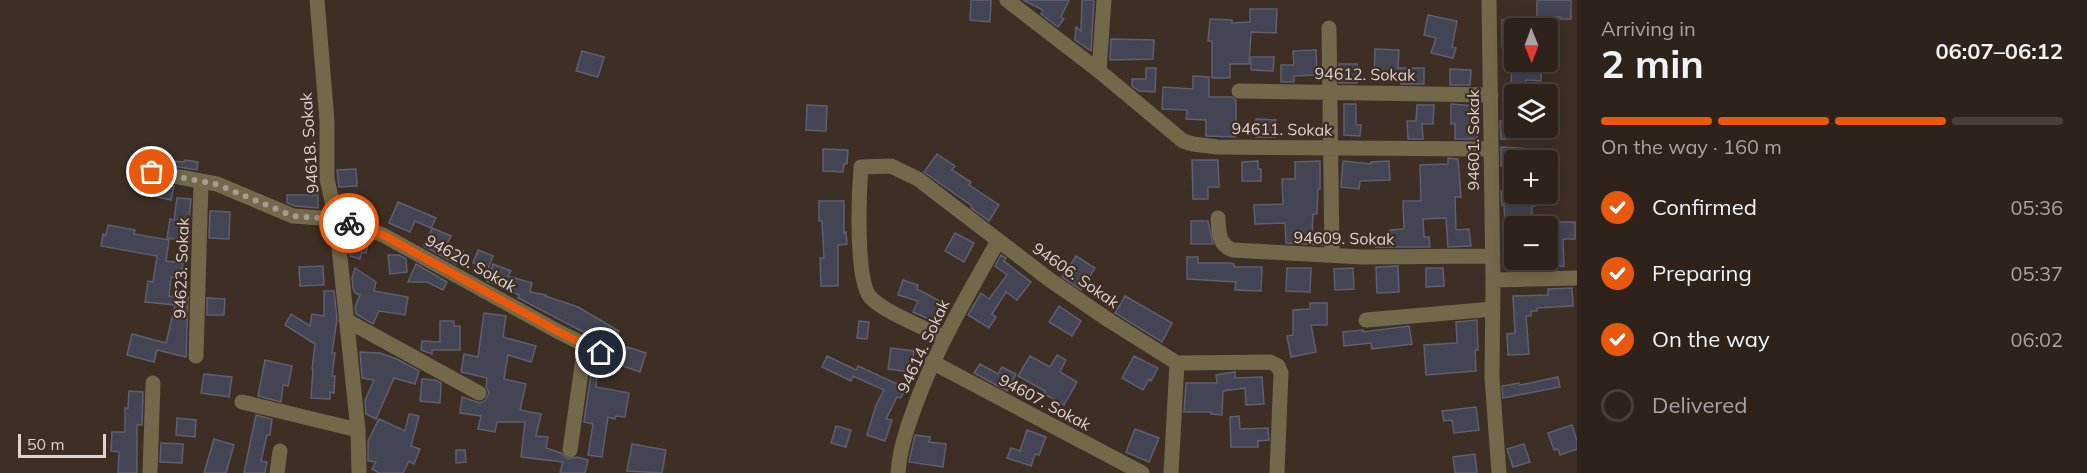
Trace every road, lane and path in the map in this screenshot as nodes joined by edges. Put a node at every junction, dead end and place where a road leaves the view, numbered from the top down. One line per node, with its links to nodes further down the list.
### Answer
1 (317, 0): 15 (street, 94618. Sokak)
2 (1007, 0): 6 (street, 94611. Sokak)
3 (1104, 0): 6 (street)
4 (1489, 0): 9 (street, 94601. Sokak)
5 (1329, 28): 8 (street)
6 (1099, 71): 10 (street, 94611. Sokak)
7 (1239, 91): 8 (street, 94612. Sokak)
8 (1329, 92): 9 (street, 94612. Sokak); 10 (street)
9 (1491, 95): 11 (street, 94601. Sokak)
10 (1330, 148): 11 (street, 94611. Sokak); 17 (street)
11 (1490, 149): 18 (street, 94601. Sokak)
12 (152, 172): 13 (street)
13 (201, 181): 15 (street); 26 (street, 94623. Sokak)
14 (1218, 218): 17 (street, 94609. Sokak)
15 (336, 219): 22 (street, 94618. Sokak); 25 (street, 94620. Sokak)
16 (998, 241): 24 (street, 94614. Sokak); 24 (street, 94606. Sokak); 29 (street, 94606. Sokak)
17 (1332, 255): 18 (street, 94609. Sokak)
18 (1492, 256): 20 (street, 94601. Sokak)
19 (1577, 278): 20 (street)
20 (1494, 280): 21 (street, 94601. Sokak)
21 (1493, 309): 23 (street); 43 (street, 94601. Sokak)
22 (346, 320): 31 (street); 33 (street, 94618. Sokak)
23 (1366, 320)
24 (944, 338): 28 (street, 94614. Sokak)
25 (585, 345): 27 (street, 94620. Sokak); 34 (street)
26 (196, 356)
27 (616, 360)
28 (932, 362): 39 (street, 94614. Sokak); 40 (street, 94607. Sokak)
29 (1177, 363): 41 (street); 42 (street)
30 (153, 383): 36 (street)
31 (479, 393)
32 (242, 402): 33 (street)
33 (358, 430): 38 (street, 94618. Sokak)
34 (570, 450)
35 (280, 451): 37 (street)
36 (150, 473)
37 (277, 473)
38 (359, 473)
39 (898, 473)
40 (1142, 473)
41 (1171, 473)
42 (1277, 473)
43 (1499, 473)

